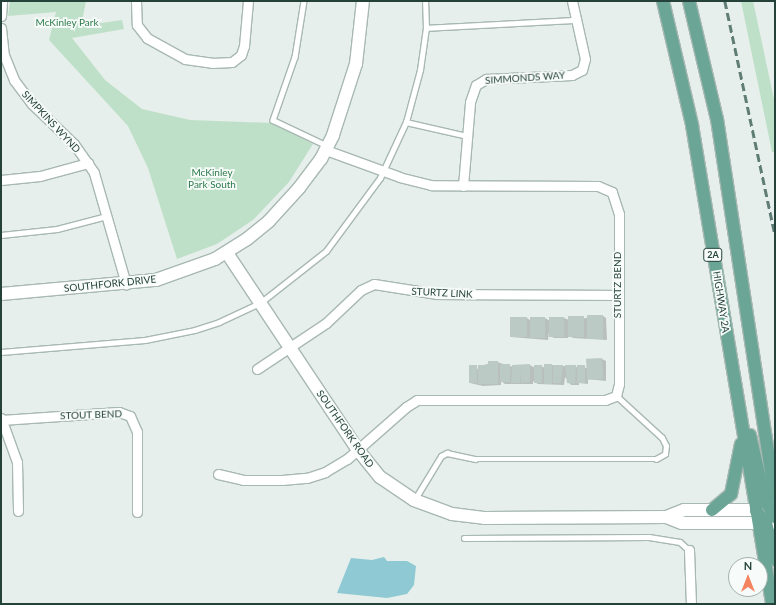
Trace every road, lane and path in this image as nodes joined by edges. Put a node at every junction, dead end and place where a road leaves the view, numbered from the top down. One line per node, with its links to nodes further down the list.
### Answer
1 (2, 1): 10 (street)
2 (136, 1): 3 (street)
3 (248, 1)
4 (304, 1): 17 (lane)
5 (363, 1): 17 (street, SOUTHFORK DRIVE)
6 (425, 1): 13 (lane)
7 (572, 1): 11 (street, SIMMONDS WAY)
8 (663, 1): 32 (main road, HIGHWAY 2A / 2A)
9 (689, 1): 35 (main road, 2A)
10 (1, 16)
11 (576, 20): 13 (lane); 16 (street, SIMMONDS WAY)
12 (1, 28): 14 (street, SIMPKINS WYND)
13 (426, 28): 15 (lane)
14 (4, 69): 18 (street, SIMPKINS WYND)
15 (406, 122): 16 (lane); 19 (lane)
16 (467, 136): 21 (street, SIMMONDS WAY)
17 (327, 148): 19 (street, STURTZ BEND); 24 (street, SOUTHFORK DRIVE)
18 (88, 163): 20 (street); 22 (street, SIMPKINS WYND)
19 (383, 171): 21 (street, STURTZ BEND); 28 (lane)
20 (1, 180)
21 (463, 186): 27 (street, STURTZ BEND)
22 (108, 216): 23 (lane); 25 (street, SIMPKINS WYND)
23 (1, 235)
24 (227, 253): 25 (street, SOUTHFORK DRIVE); 28 (street, SOUTHFORK ROAD)
25 (126, 284): 26 (street, SOUTHFORK DRIVE)
26 (1, 294)
27 (618, 295): 29 (street, STURTZ LINK); 33 (street, STURTZ BEND)
28 (260, 303): 29 (street, SOUTHFORK ROAD); 30 (lane)
29 (290, 348): 31 (street, STURTZ LINK); 37 (street, SOUTHFORK ROAD)
30 (1, 352)
31 (257, 368)
32 (733, 379): 36 (main road, HIGHWAY 2A / 2A); 47 (main road)
33 (616, 396): 37 (street); 41 (lane)
34 (1, 420): 44 (street); 45 (street, STOUT BEND)
35 (764, 430): 38 (main road); 40 (main road, 2A)
36 (742, 433): 42 (main road); 43 (main road, HIGHWAY 2A / 2A)
37 (358, 450): 39 (street); 41 (street, SOUTHFORK ROAD)
38 (775, 464)
39 (218, 474)
40 (775, 497)
41 (414, 500): 46 (street, SOUTHFORK ROAD)
42 (712, 510): 43 (street, SOUTHFORK ROAD); 46 (street, SOUTHFORK ROAD)
43 (755, 510): 47 (main road)
44 (18, 511)
45 (137, 512)
46 (666, 516): 47 (street, SOUTHFORK ROAD)
47 (770, 518): 50 (main road); 52 (main road)
48 (464, 538): 49 (lane)
49 (689, 550): 51 (street)
50 (775, 560)
51 (691, 604)
52 (772, 604)

